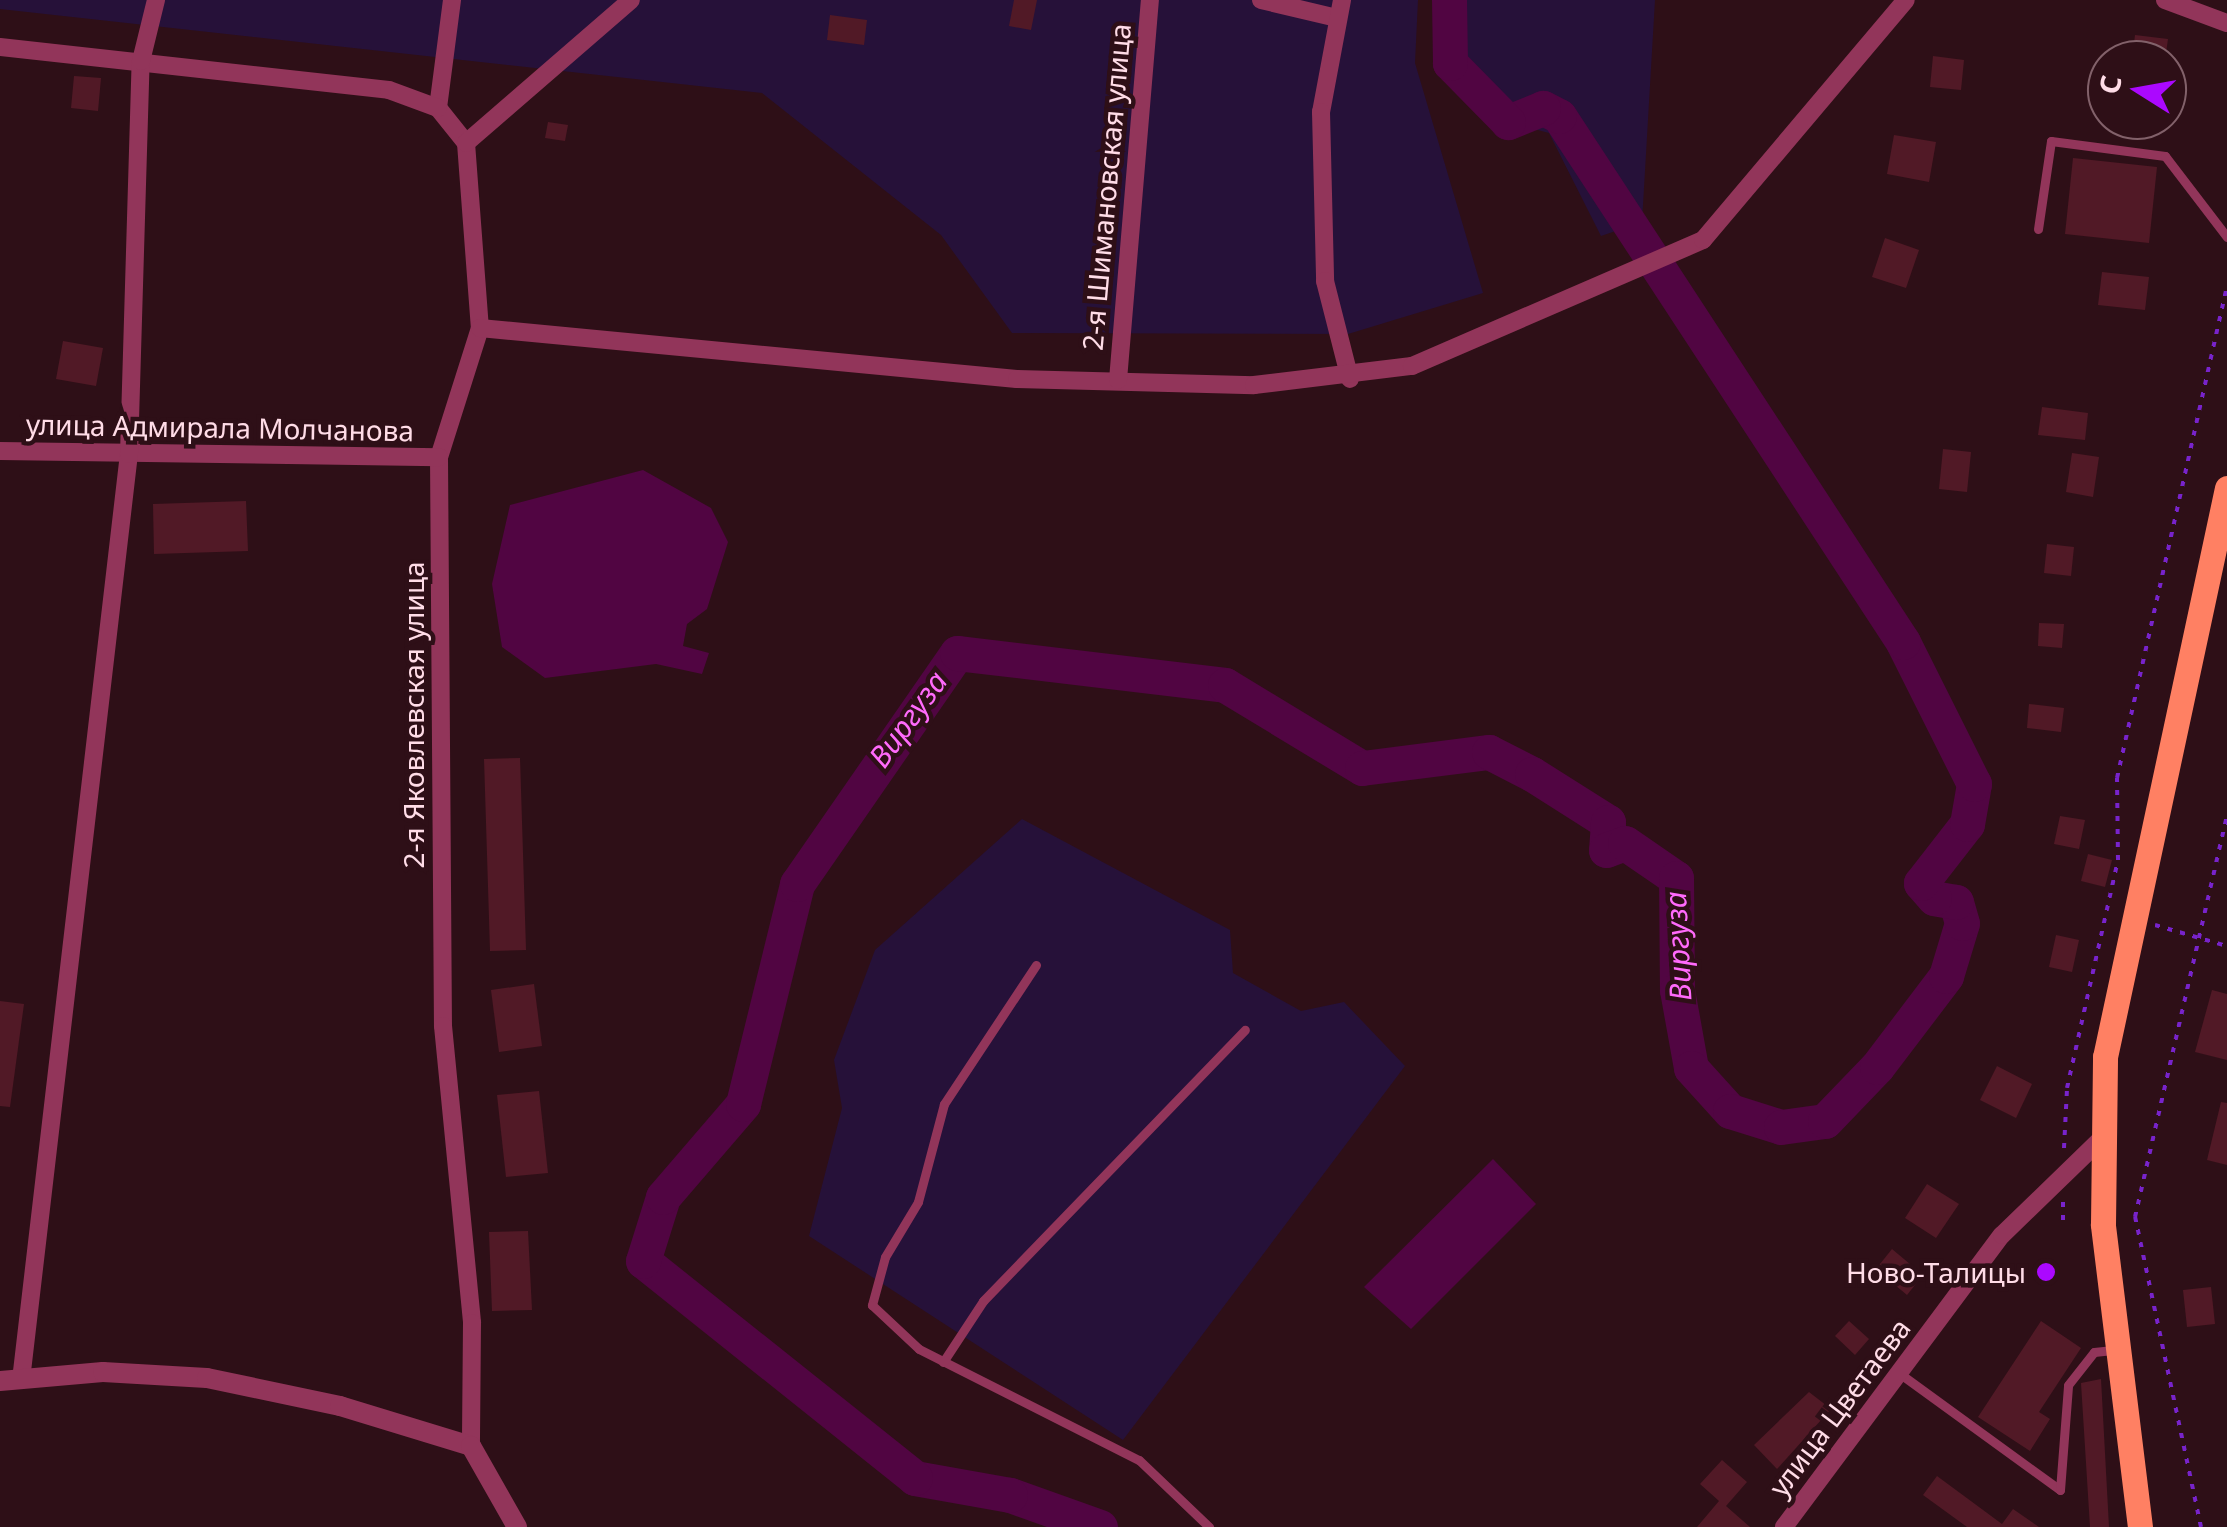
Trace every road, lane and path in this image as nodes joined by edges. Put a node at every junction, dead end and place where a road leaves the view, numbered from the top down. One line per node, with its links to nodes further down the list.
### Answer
1 (156, 0): 11 (street)
2 (452, 0): 12 (street)
3 (631, 0): 13 (street)
4 (1150, 0): 19 (street, 2-я Шимановская улица)
5 (1261, 0): 8 (street)
6 (1906, 0): 18 (street)
7 (2165, 0): 9 (street)
8 (1340, 9): 18 (street)
9 (2227, 23)
10 (0, 47): 11 (street)
11 (141, 61): 12 (street); 21 (street)
12 (438, 108): 13 (street)
13 (466, 143): 17 (street, 2-я Яковлевская улица)
14 (2038, 230): 15 (lane)
15 (2227, 237)
16 (2227, 286): 31 (path)
17 (480, 328): 19 (street); 22 (street, 2-я Яковлевская улица)
18 (1350, 379): 19 (street)
19 (1118, 380)
20 (0, 452): 21 (street, улица Адмирала Молчанова)
21 (129, 454): 22 (street, улица Адмирала Молчанова); 36 (street)
22 (439, 457): 37 (street, 2-я Яковлевская улица)
23 (2227, 488): 25 (main road)
24 (2227, 814): 26 (path)
25 (2130, 919): 26 (path); 30 (main road)
26 (2197, 934): 27 (path); 42 (path)
27 (2227, 946)
28 (1036, 965): 34 (lane)
29 (1244, 1030): 34 (lane)
30 (2098, 1142): 31 (street, улица Цветаева); 33 (main road)
31 (2063, 1176): 32 (path); 35 (street, улица Цветаева)
32 (2063, 1223)
33 (2114, 1350): 35 (lane); 41 (main road)
34 (943, 1362): 39 (lane)
35 (1899, 1373): 40 (street, улица Цветаева)
36 (11, 1381): 37 (street)
37 (471, 1446): 38 (street)
38 (517, 1527)
39 (1210, 1527)
40 (1784, 1527)
41 (2140, 1527)
42 (2200, 1527)

